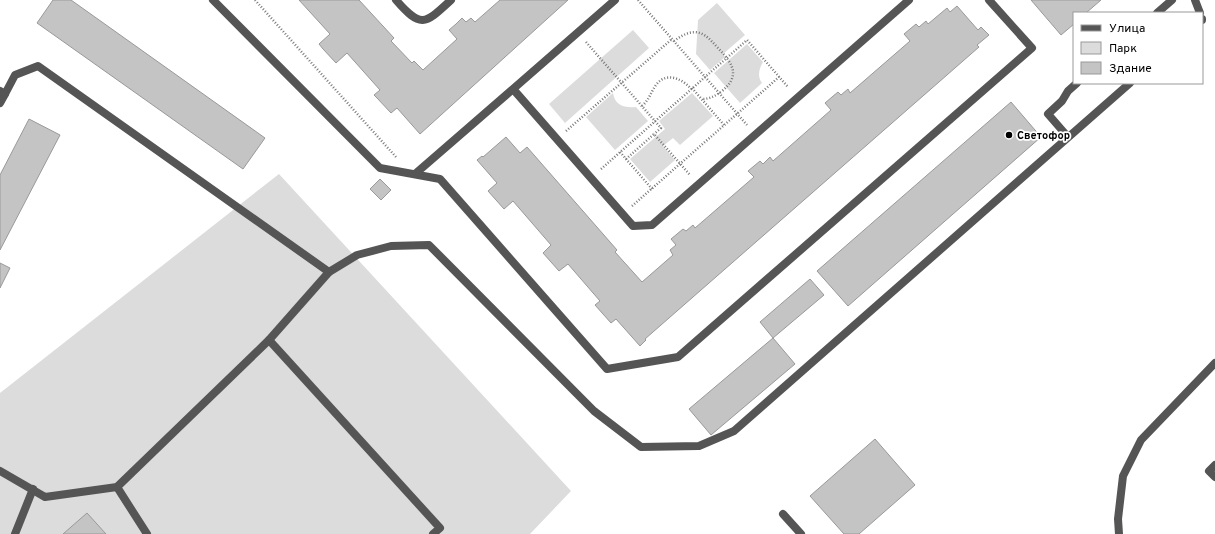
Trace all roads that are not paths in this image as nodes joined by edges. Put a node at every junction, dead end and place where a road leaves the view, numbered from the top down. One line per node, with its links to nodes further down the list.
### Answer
1 (213, 0): 17 (street)
2 (396, 0): 3 (street)
3 (451, 0)
4 (615, 0): 13 (street)
5 (909, 0): 13 (street)
6 (989, 0): 17 (street)
7 (1172, 0): 9 (street)
8 (1195, 0): 10 (street)
9 (1158, 12)
10 (1200, 12)
11 (1076, 84): 16 (street)
12 (1129, 84): 16 (street)
13 (513, 89): 17 (street)
14 (2, 92): 15 (street); 18 (street)
15 (0, 103)
16 (1068, 137): 18 (street)
17 (413, 174)
18 (329, 272): 19 (street)
19 (269, 340): 24 (street); 29 (street)
20 (1215, 363): 31 (street)
21 (1215, 465): 23 (street)
22 (0, 471): 25 (street)
23 (1215, 477)
24 (117, 487): 25 (street); 28 (street)
25 (33, 489): 27 (street)
26 (783, 514): 30 (street)
27 (15, 534)
28 (147, 534)
29 (433, 534)
30 (801, 534)
31 (1119, 534)

